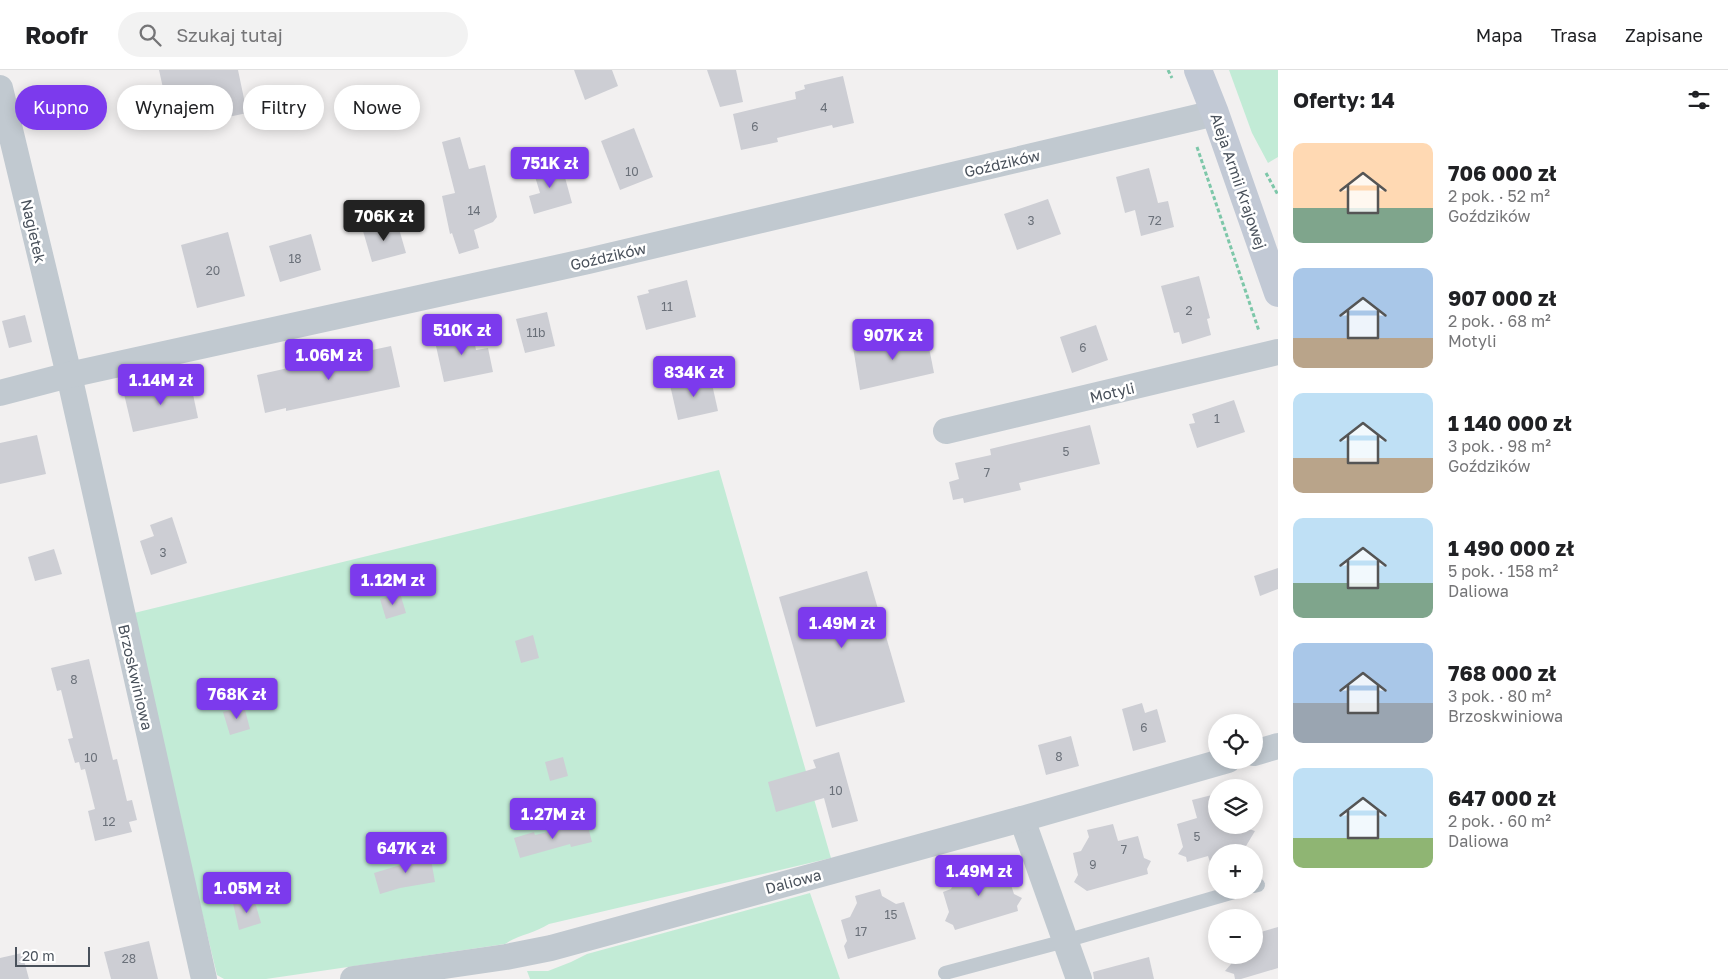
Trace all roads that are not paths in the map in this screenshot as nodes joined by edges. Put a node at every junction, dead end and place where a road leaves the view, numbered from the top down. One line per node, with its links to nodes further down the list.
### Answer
1 (1198, 70): 3 (street, Aleja Armii Krajowej)
2 (0, 88): 6 (street, Nagietek)
3 (1215, 113): 4 (street, Aleja Armii Krajowej); 6 (street, Goździków)
4 (1278, 292)
5 (1273, 353): 8 (street, Motyli)
6 (69, 375): 7 (street, Goździków); 16 (street, Brzoskwiniowa)
7 (0, 393)
8 (946, 432)
9 (1278, 746): 10 (street)
10 (1263, 750)
11 (1208, 766): 12 (street, Daliowa)
12 (1022, 819): 14 (street); 17 (street, Daliowa)
13 (1210, 899): 14 (lane)
14 (1065, 941): 15 (lane); 18 (street)
15 (945, 972)
16 (204, 979)
17 (353, 979)
18 (1079, 979)

